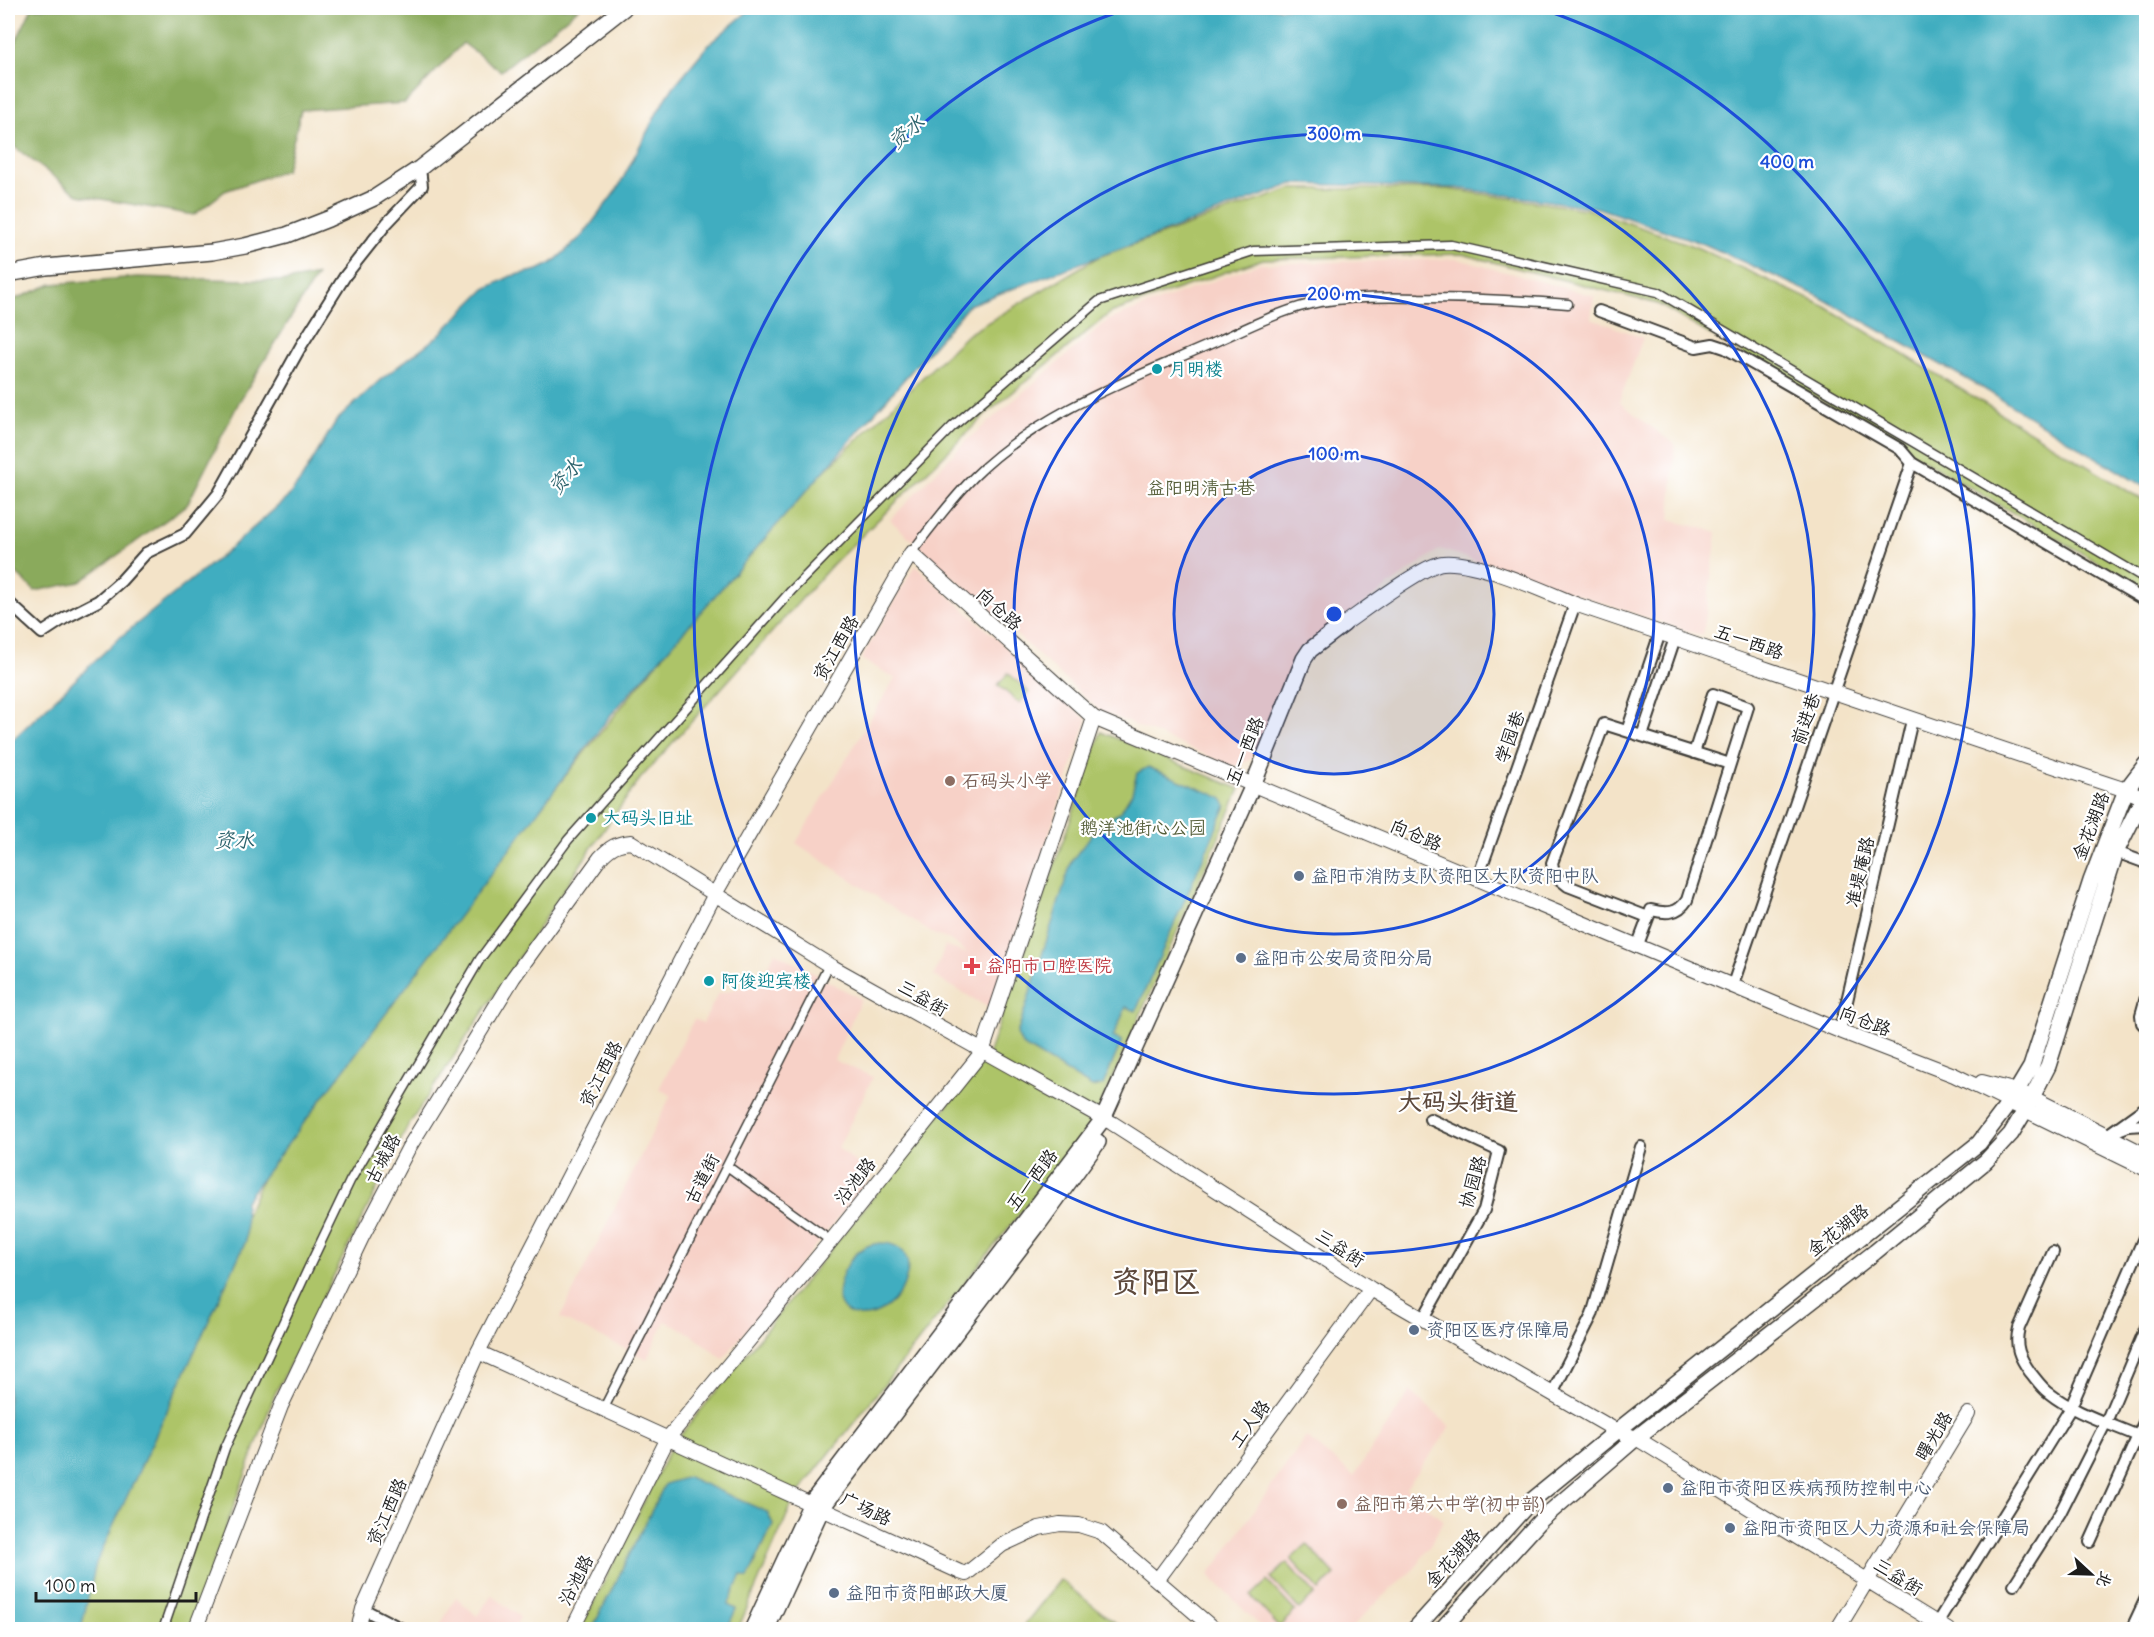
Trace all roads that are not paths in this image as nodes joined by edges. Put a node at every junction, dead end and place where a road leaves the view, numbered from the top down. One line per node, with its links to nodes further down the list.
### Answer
1 (624, 8): 2 (main road)
2 (420, 168): 3 (main road); 10 (street)
3 (8, 274)
4 (1568, 304): 7 (street)
5 (1599, 311): 6 (street)
6 (1912, 463): 9 (street); 15 (street, 前进巷)
7 (911, 553): 16 (street, 向仓路); 29 (street, 资江西路)
8 (2146, 579): 74 (street)
9 (2146, 601)
10 (8, 602)
11 (1575, 604): 12 (street, 五一西路); 13 (street, 五一西路); 28 (street, 学园巷)
12 (1344, 624): 23 (main road, 五一西路)
13 (1660, 633): 14 (street, 五一西路); 18 (street)
14 (1675, 638): 15 (street, 五一西路); 19 (street)
15 (1833, 691): 17 (street, 五一西路); 33 (street, 前进巷)
16 (1094, 718): 23 (street, 向仓路); 37 (street, 沿池路)
17 (1912, 720): 24 (street, 五一西路); 36 (street, 准堤庵路)
18 (1627, 731): 19 (street); 30 (street)
19 (1642, 736): 20 (street)
20 (1694, 753): 21 (street); 21 (street)
21 (1730, 764): 30 (street)
22 (2146, 764): 24 (main road, 金花湖路)
23 (1257, 786): 28 (street, 向仓路); 42 (main road, 五一西路)
24 (2126, 790): 25 (street, 五一西路); 38 (main road, 金花湖路)
25 (2144, 794): 26 (main road)
26 (2116, 852): 27 (street); 39 (main road)
27 (2146, 863)
28 (1477, 880): 31 (street, 向仓路)
29 (715, 894): 32 (street, 三益街); 55 (street, 资江西路); 75 (street, 古城路)
30 (1648, 917): 31 (street)
31 (1636, 947): 33 (street, 向仓路)
32 (829, 965): 37 (street, 三益街); 47 (street, 古道街)
33 (1732, 987): 36 (street, 向仓路)
34 (2146, 997): 35 (street)
35 (2146, 1027)
36 (1840, 1031): 38 (street, 向仓路)
37 (982, 1052): 42 (street, 三益街); 50 (street, 沿池路)
38 (2014, 1097): 39 (street, 向仓路); 62 (main road, 金花湖路)
39 (2030, 1104): 44 (street, 向仓路); 48 (street, 向仓路); 65 (main road)
40 (2146, 1107): 44 (street)
41 (1430, 1119): 53 (street, 协园路)
42 (1108, 1121): 52 (street, 三益街); 66 (main road, 五一西路)
43 (2146, 1125): 44 (street)
44 (2107, 1135): 46 (street, 向仓路)
45 (1641, 1147): 56 (street)
46 (2146, 1155)
47 (727, 1166): 50 (street); 58 (street, 古道街)
48 (2146, 1169)
49 (2146, 1233): 57 (street)
50 (831, 1240): 64 (street, 沿池路)
51 (2053, 1252): 57 (street)
52 (1371, 1289): 53 (street, 三益街); 68 (street, 工人路)
53 (1423, 1319): 56 (street, 三益街)
54 (2146, 1327): 61 (street)
55 (478, 1352): 58 (street, 广场路); 72 (street, 资江西路)
56 (1552, 1394): 62 (street, 三益街)
57 (2071, 1407): 61 (street); 73 (street)
58 (604, 1408): 64 (street, 广场路)
59 (1968, 1414): 69 (street, 曙光路)
60 (2146, 1418): 63 (street)
61 (2106, 1422): 63 (street); 70 (street)
62 (1617, 1431): 65 (street, 三益街); 82 (main road, 金花湖路)
63 (2138, 1436): 67 (street)
64 (668, 1438): 66 (street, 广场路); 78 (street, 沿池路)
65 (1636, 1438): 69 (street, 三益街); 83 (main road)
66 (816, 1506): 68 (street, 广场路); 79 (main road, 五一西路); 80 (main road)
67 (2090, 1542)
68 (1158, 1579): 81 (street, 广场路)
69 (1867, 1579): 73 (street, 三益街); 84 (street, 曙光路)
70 (2014, 1585)
71 (2146, 1598): 85 (street)
72 (363, 1609): 76 (street, 资江西路); 77 (street)
73 (1943, 1626)
74 (163, 1629)
75 (195, 1629)
76 (358, 1629)
77 (404, 1629)
78 (572, 1629)
79 (752, 1629)
80 (766, 1629)
81 (1215, 1629)
82 (1414, 1629)
83 (1441, 1629)
84 (1837, 1629)
85 (2132, 1629)

